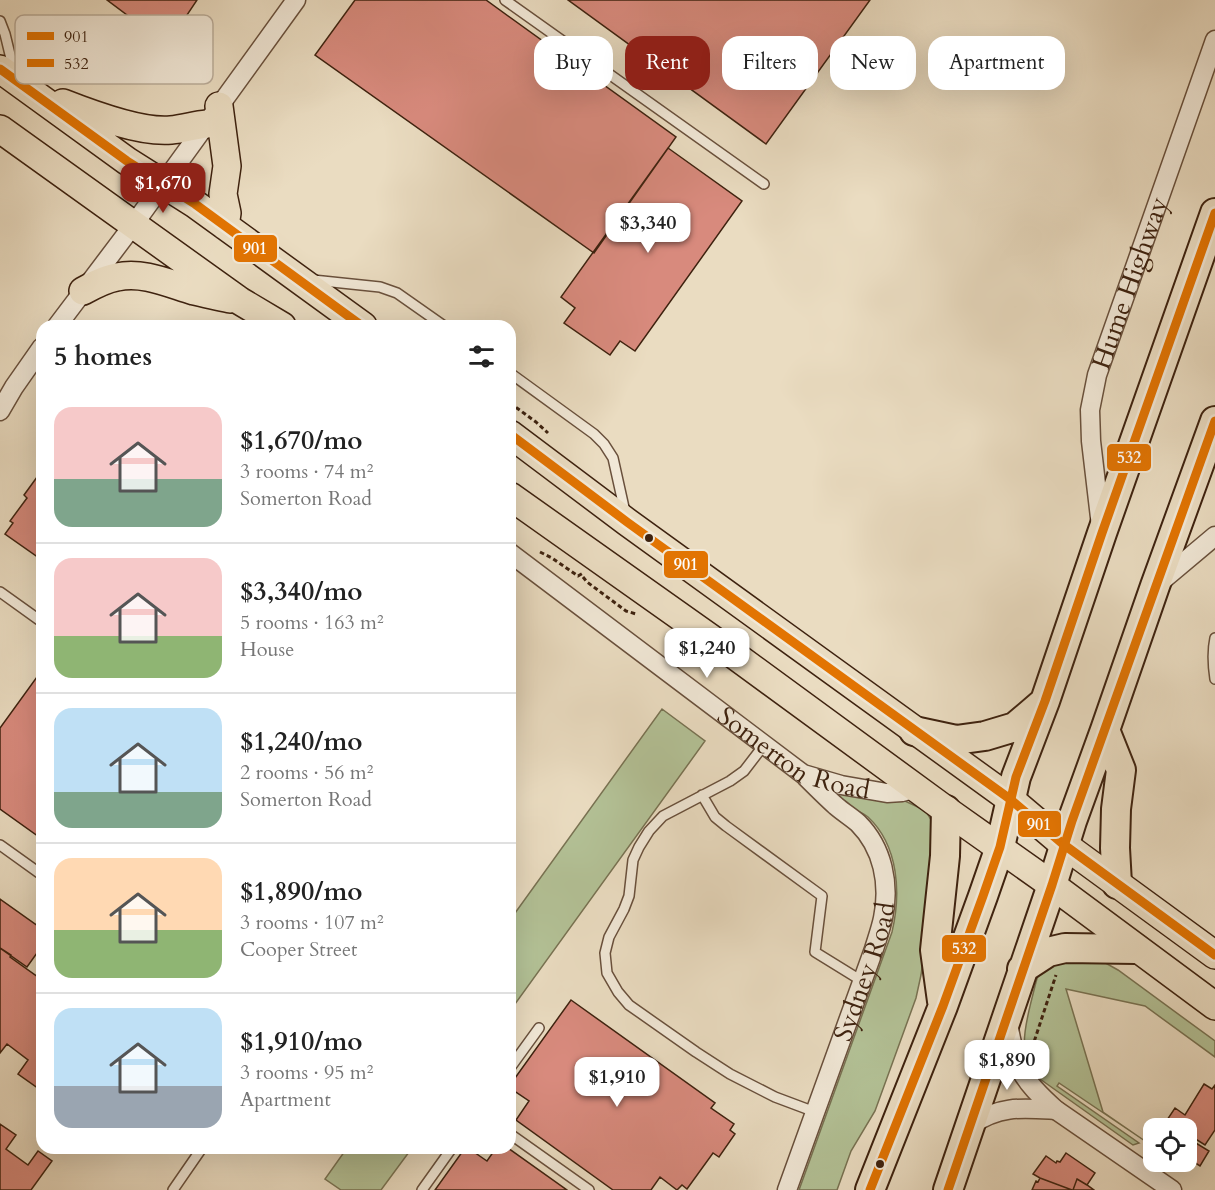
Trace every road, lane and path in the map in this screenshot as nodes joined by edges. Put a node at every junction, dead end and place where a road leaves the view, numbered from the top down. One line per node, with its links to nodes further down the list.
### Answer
1 (296, 0): 8 (street)
2 (505, 0): 11 (lane)
3 (0, 21): 5 (lane)
4 (1215, 40): 31 (street, Hume Highway)
5 (15, 76)
6 (22, 84): 10 (main road)
7 (25, 84): 8 (main road)
8 (213, 115): 10 (street); 14 (main road)
9 (0, 129): 13 (main road)
10 (163, 183): 13 (street); 14 (main road)
11 (764, 184)
12 (1215, 213): 31 (highway, Hume Highway)
13 (134, 224): 16 (street); 17 (main road)
14 (225, 226): 15 (main road)
15 (299, 278): 20 (main road); 21 (lane)
16 (83, 291): 17 (main road); 18 (street)
17 (240, 301): 19 (main road)
18 (61, 320)
19 (272, 320)
20 (355, 320)
21 (435, 320)
22 (36, 356): 25 (street)
23 (516, 377): 30 (lane)
24 (516, 407): 27 (path)
25 (0, 410)
26 (1215, 421): 34 (highway)
27 (536, 422)
28 (516, 439): 30 (main road)
29 (516, 500): 44 (main road, Somerton Road)
30 (627, 522): 41 (main road)
31 (1102, 533): 39 (highway, Hume Highway)
32 (1215, 536): 34 (street)
33 (516, 558): 42 (street, Somerton Road)
34 (1155, 586): 40 (highway)
35 (0, 592): 36 (lane)
36 (36, 618)
37 (1215, 638): 38 (lane)
38 (1215, 679)
39 (1045, 701): 41 (highway); 46 (highway, Hume Highway)
40 (1105, 730): 48 (highway); 52 (highway)
41 (914, 731): 46 (main road)
42 (764, 745): 43 (street, Somerton Road); 45 (lane)
43 (803, 774): 44 (street, Somerton Road); 58 (street, Sydney Road)
44 (916, 788): 47 (main road, Somerton Road)
45 (702, 795): 58 (lane); 66 (lane)
46 (1010, 799): 48 (main road); 50 (highway, Hume Highway)
47 (946, 810): 50 (main road, Somerton Road); 59 (highway)
48 (1063, 844): 52 (main road); 53 (highway)
49 (0, 845): 51 (lane)
50 (1000, 848): 53 (main road, Somerton Road); 59 (highway)
51 (36, 871)
52 (1117, 884): 55 (main road)
53 (1052, 885): 54 (main road, Somerton Road); 57 (highway)
54 (1136, 949): 57 (highway); 60 (main road, Somerton Road)
55 (1215, 955)
56 (1060, 967): 63 (path)
57 (1022, 969): 61 (highway)
58 (862, 981): 66 (street, Sydney Road)
59 (943, 1006): 75 (highway)
60 (1215, 1006)
61 (1006, 1016): 65 (street); 67 (highway)
62 (539, 1028): 64 (lane)
63 (1031, 1052)
64 (516, 1060)
65 (1056, 1110): 67 (street); 77 (street)
66 (815, 1112): 74 (street, Sydney Road)
67 (971, 1125): 76 (highway)
68 (516, 1138): 73 (lane)
69 (198, 1154): 71 (lane)
70 (448, 1154): 72 (lane)
71 (173, 1190)
72 (422, 1190)
73 (589, 1190)
74 (787, 1190)
75 (870, 1190)
76 (948, 1190)
77 (1172, 1190)

